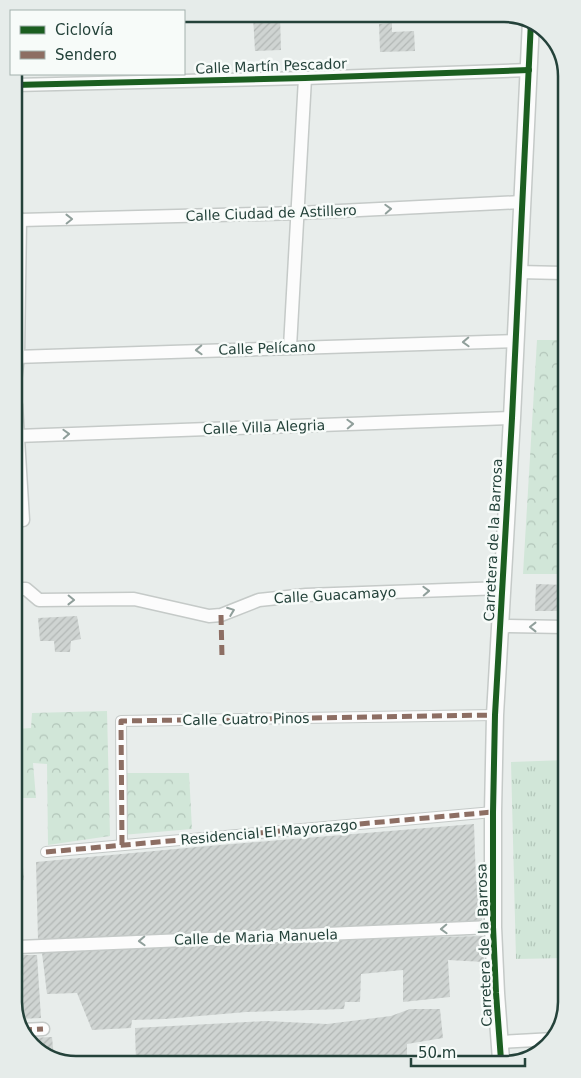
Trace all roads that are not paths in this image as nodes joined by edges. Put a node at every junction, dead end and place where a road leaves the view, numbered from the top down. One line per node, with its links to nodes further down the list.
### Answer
1 (531, 29): 2 (street, Carretera de la Barrosa)
2 (529, 70): 3 (street, Calle Martín Pescador); 5 (street, Carretera de la Barrosa)
3 (305, 78): 4 (street, Calle Martín Pescador); 6 (street)
4 (23, 85)
5 (521, 202): 6 (street, Calle Ciudad de Astillero, one-way to 5); 8 (street, Carretera de la Barrosa)
6 (299, 213): 7 (street, Calle Ciudad de Astillero, one-way to 6); 11 (street)
7 (23, 216)
8 (518, 272): 9 (street); 10 (street, Carretera de la Barrosa)
9 (558, 273)
10 (515, 341): 11 (street, Calle Pelícano, one-way to 11); 13 (street, Carretera de la Barrosa)
11 (290, 347): 12 (street, Calle Pelícano, one-way to 12)
12 (23, 356)
13 (512, 418): 14 (street, Calle Villa Alegria, one-way to 13); 17 (street, Carretera de la Barrosa)
14 (23, 436)
15 (23, 513): 16 (street)
16 (23, 520)
17 (503, 588): 18 (street, Calle Guacamayo, one-way to 17); 19 (street, Carretera de la Barrosa)
18 (22, 590)
19 (501, 626): 20 (street, one-way to 19); 21 (street, Carretera de la Barrosa)
20 (558, 627)
21 (495, 715): 22 (street, Carretera de la Barrosa); 23 (street, Calle Cuatro Pinos)
22 (493, 812): 23 (street, Residencial El Mayorazgo); 25 (street, Carretera de la Barrosa)
23 (122, 845): 24 (street, Residencial El Mayorazgo)
24 (46, 852)
25 (493, 927): 26 (street, Calle de Maria Manuela, one-way to 26); 30 (street, Carretera de la Barrosa)
26 (22, 946)
27 (43, 1029): 28 (street)
28 (30, 1030)
29 (542, 1040): 30 (street)
30 (500, 1042): 31 (street, Carretera de la Barrosa)
31 (501, 1056)

